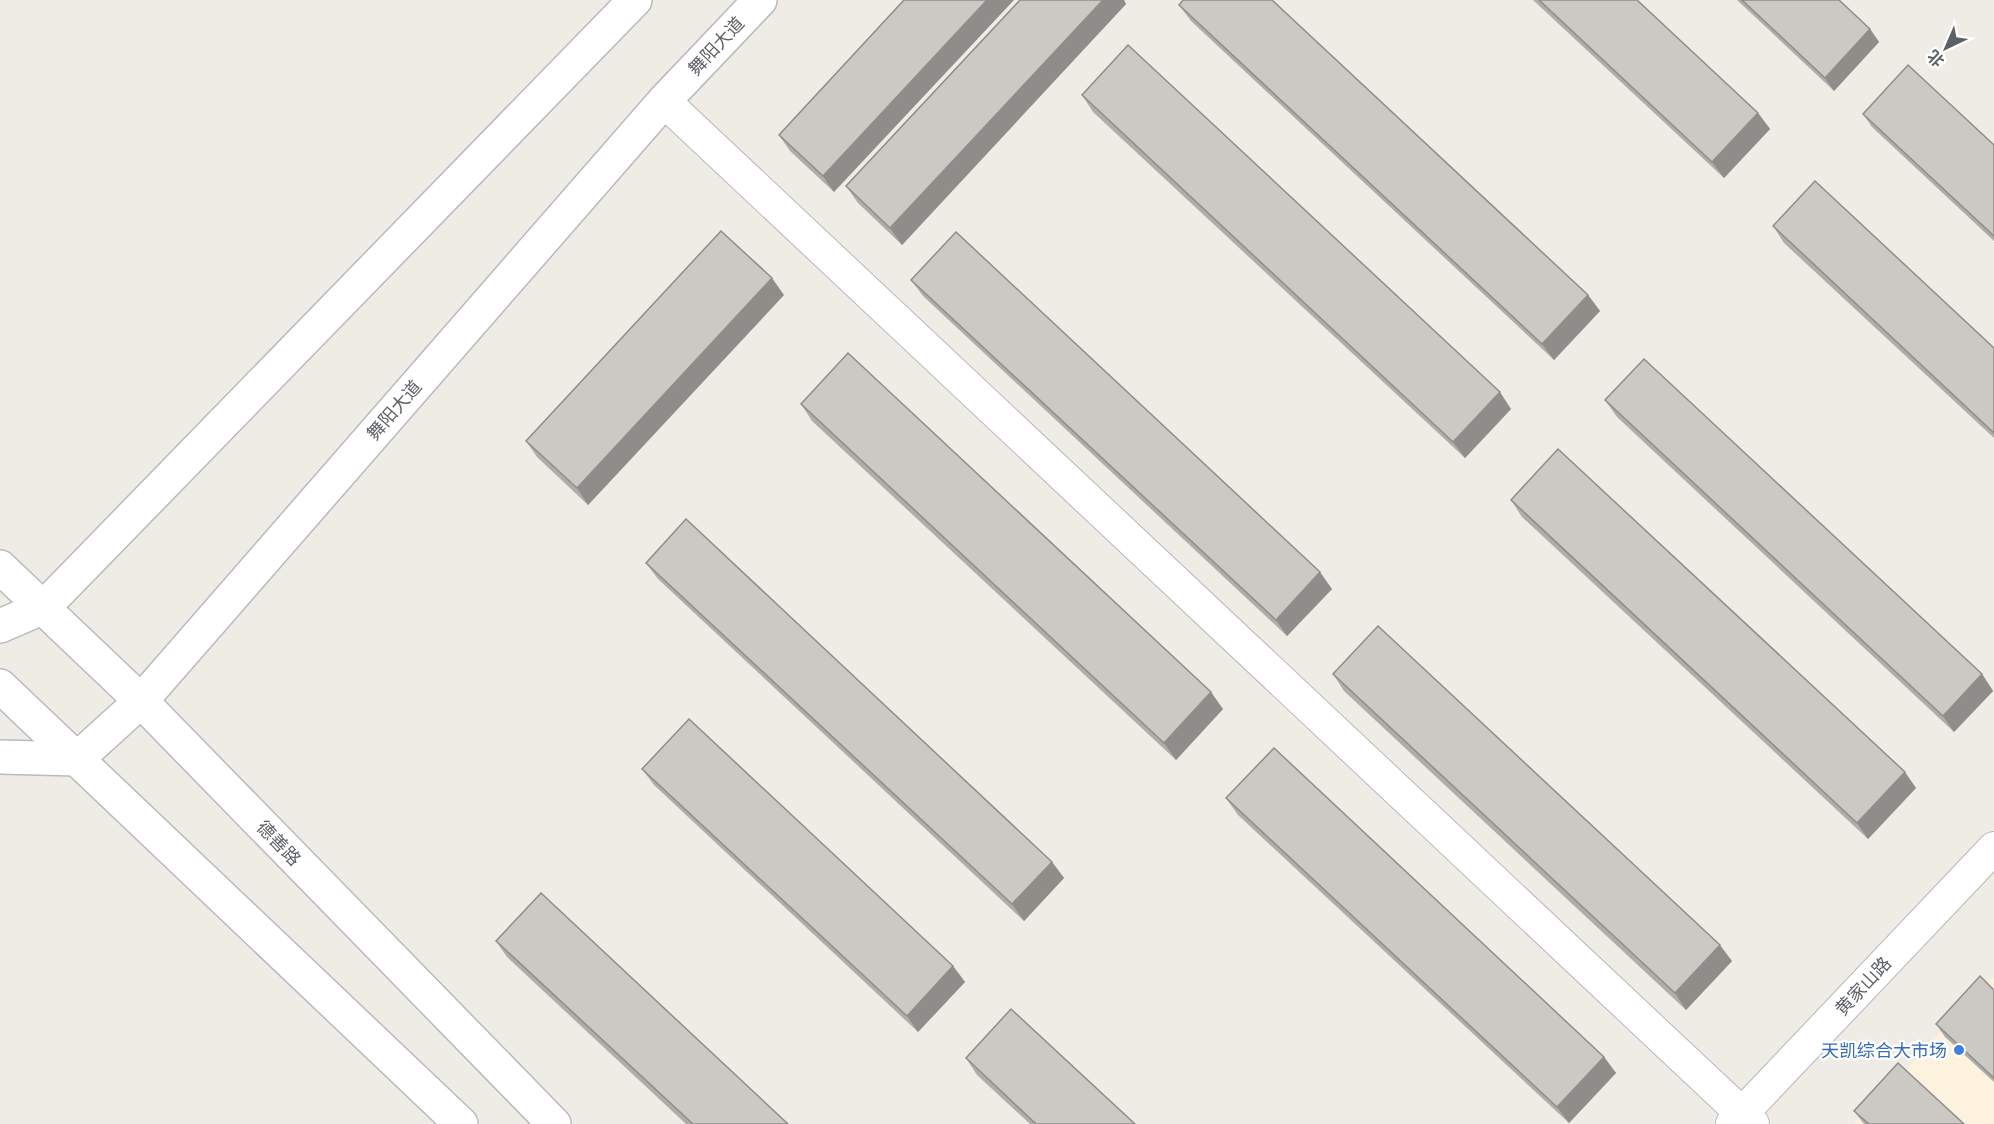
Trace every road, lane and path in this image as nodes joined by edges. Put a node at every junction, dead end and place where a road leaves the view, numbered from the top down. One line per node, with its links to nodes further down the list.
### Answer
1 (635, 0): 5 (main road)
2 (760, 0): 3 (main road, 舞阳大道)
3 (664, 101): 8 (main road, 舞阳大道); 12 (street)
4 (0, 567): 5 (main road, 德善路)
5 (44, 607): 6 (main road); 8 (main road, 德善路)
6 (0, 626)
7 (0, 686): 10 (main road)
8 (141, 701): 10 (main road, 舞阳大道); 14 (main road, 德善路)
9 (0, 757): 10 (main road)
10 (77, 759): 13 (main road)
11 (1994, 848): 12 (street, 黄家山路)
12 (1742, 1121)
13 (461, 1124)
14 (554, 1124)

